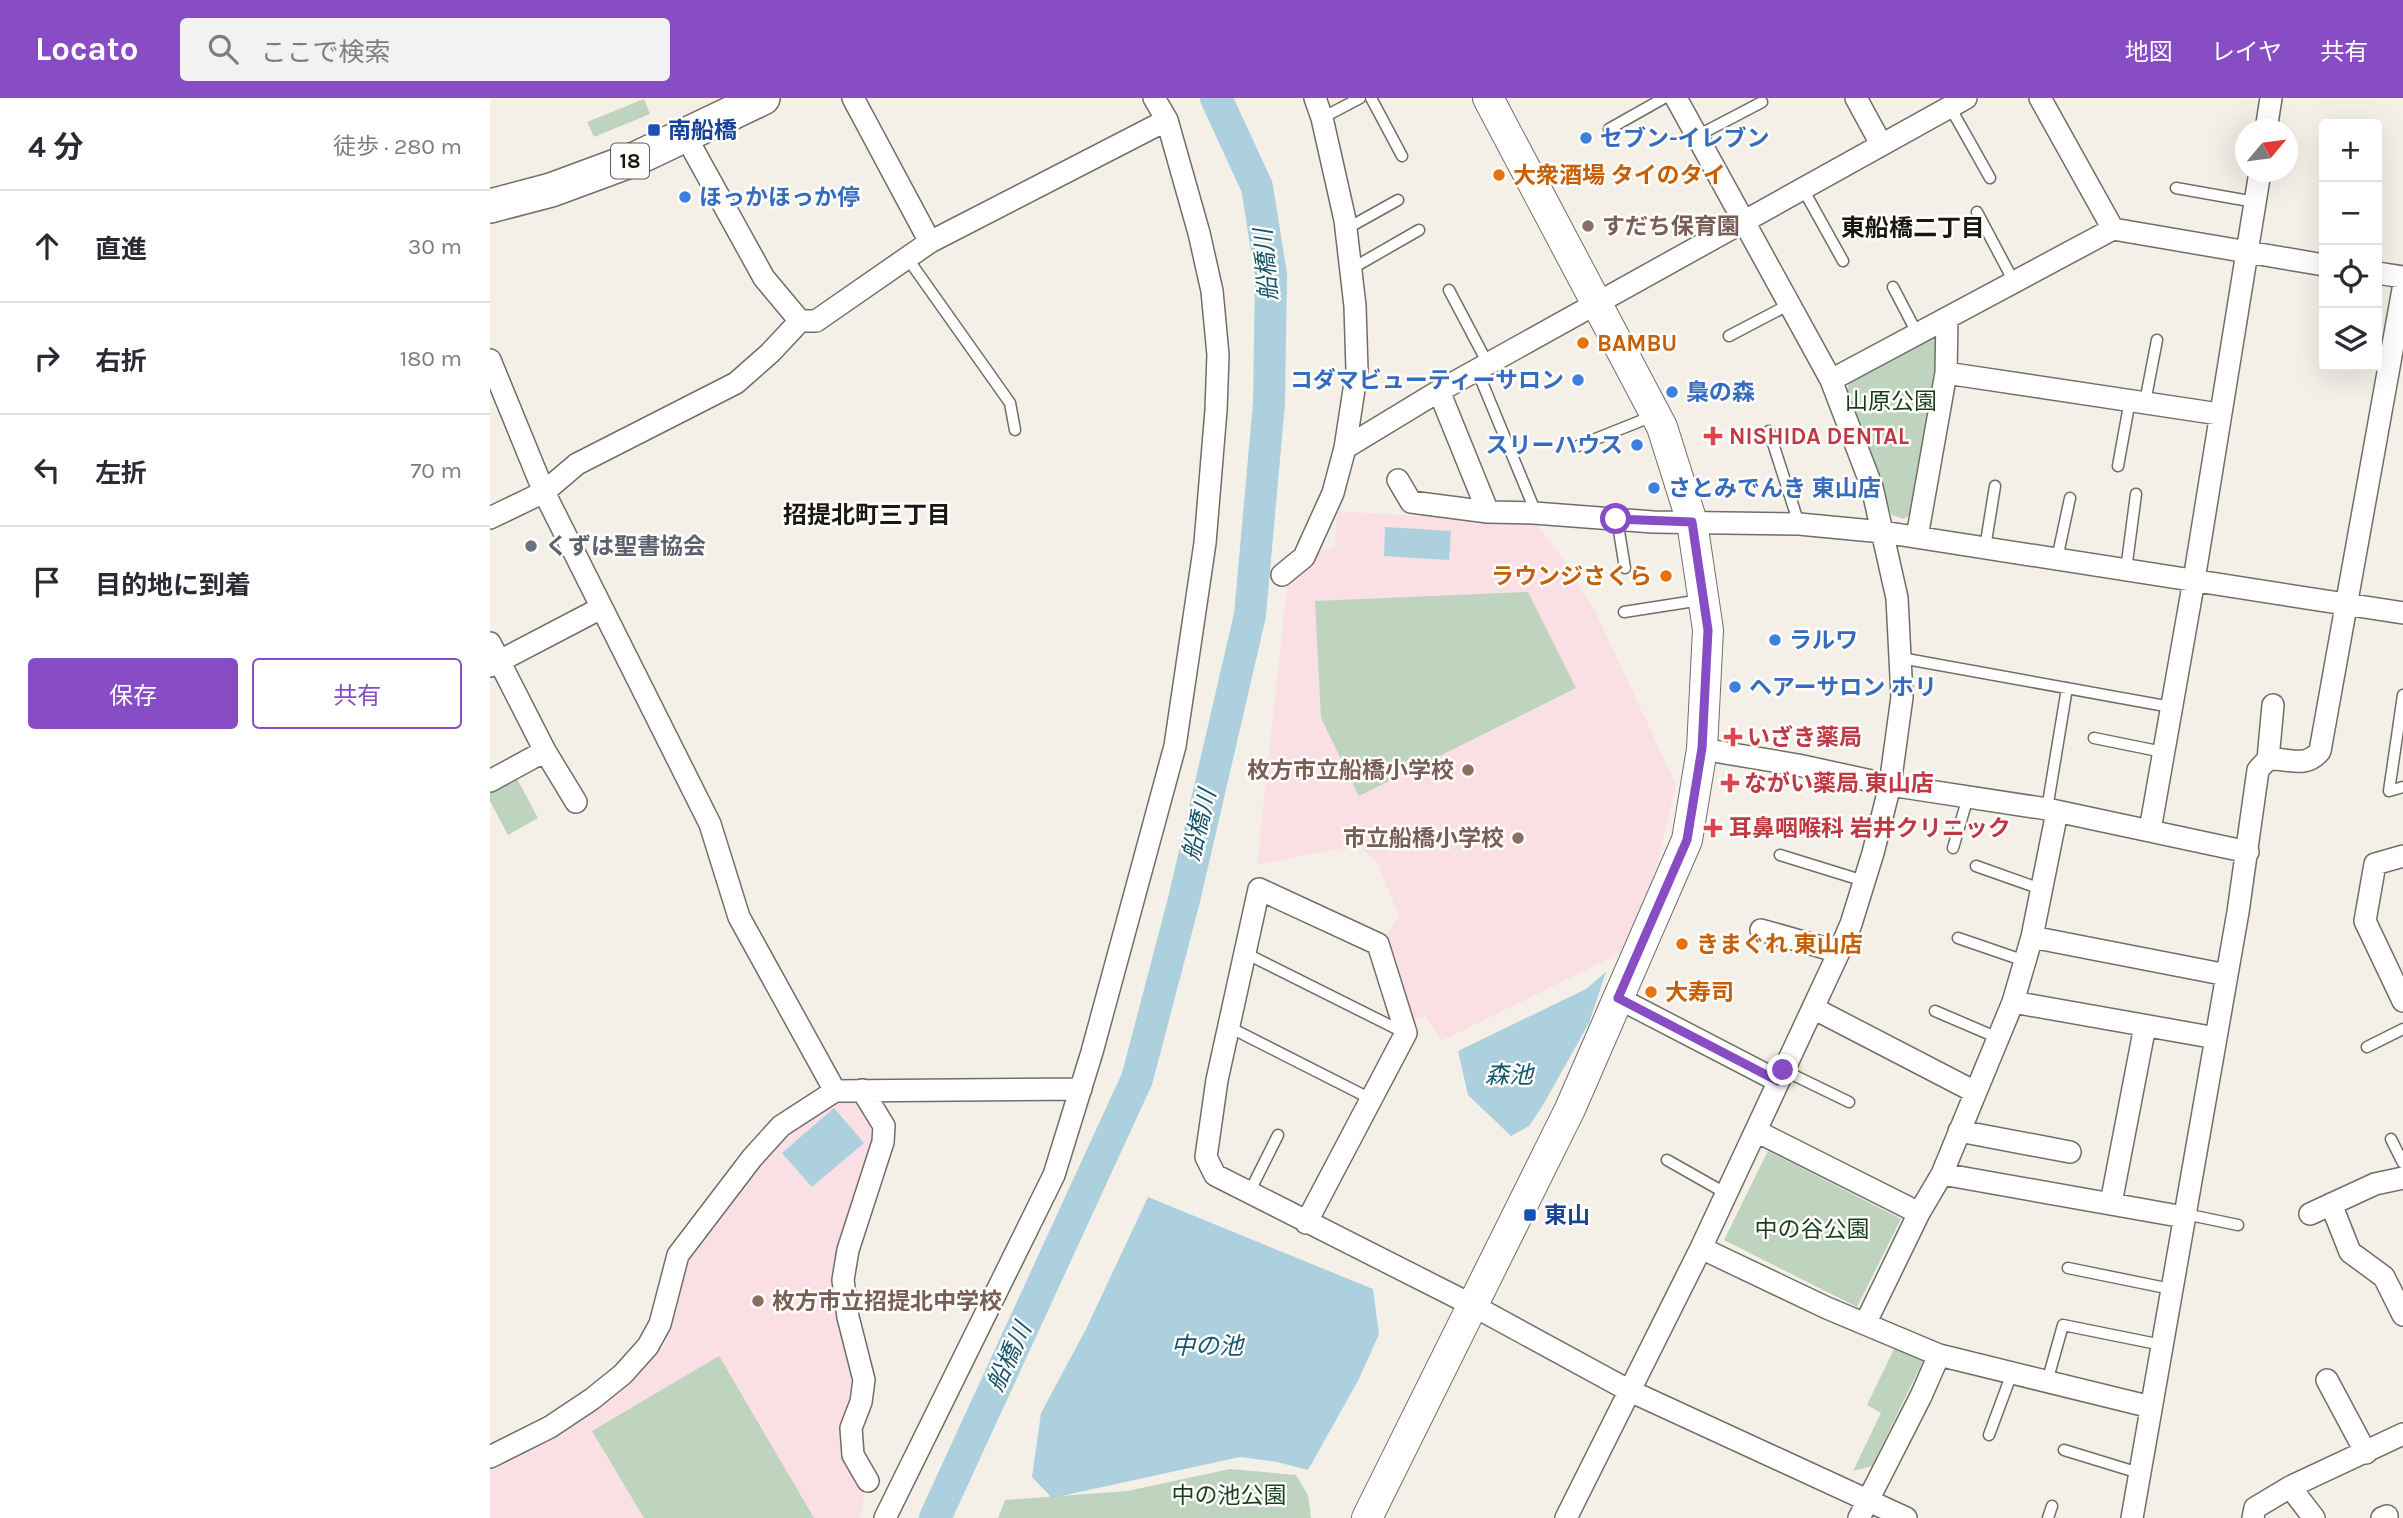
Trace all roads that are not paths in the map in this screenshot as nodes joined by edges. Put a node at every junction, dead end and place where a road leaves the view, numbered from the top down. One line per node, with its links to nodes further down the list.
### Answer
1 (763, 98): 18 (main road, 18)
2 (853, 98): 34 (street)
3 (1154, 98): 16 (street)
4 (1360, 98): 14 (lane)
5 (1371, 98): 21 (lane)
6 (1488, 98): 46 (street)
7 (1664, 98): 17 (lane)
8 (1676, 98): 19 (street)
9 (1856, 98): 20 (street)
10 (2040, 98): 32 (street)
11 (2271, 98): 15 (street)
12 (1762, 102): 19 (lane)
13 (1958, 102): 20 (street); 22 (lane)
14 (1319, 108): 31 (street)
15 (2268, 119)
16 (1167, 120): 34 (street); 136 (street)
17 (1609, 129)
18 (685, 135): 28 (main road, 18); 49 (street)
19 (1698, 136): 30 (street)
20 (1881, 144): 25 (street)
21 (1402, 156)
22 (1990, 178)
23 (2258, 182): 27 (street)
24 (2176, 188): 27 (lane)
25 (1803, 189): 30 (street); 37 (lane)
26 (1398, 200): 31 (lane)
27 (2255, 202): 35 (street)
28 (490, 206)
29 (1977, 212): 42 (lane)
30 (1745, 222): 46 (street); 47 (street)
31 (1346, 229): 39 (street)
32 (2113, 229): 35 (street); 42 (street)
33 (1419, 230): 39 (lane)
34 (930, 242): 36 (street)
35 (2246, 252): 38 (street); 60 (street)
36 (908, 259): 49 (street); 62 (lane)
37 (1843, 261)
38 (2319, 264)
39 (1351, 269): 65 (street)
40 (2382, 274): 41 (street)
41 (2403, 277)
42 (2014, 282): 48 (street)
43 (1893, 287): 50 (lane)
44 (2403, 289): 87 (street)
45 (1449, 290): 54 (lane)
46 (1597, 303): 54 (street); 61 (street)
47 (1790, 304): 51 (lane); 56 (street)
48 (1947, 318): 50 (street); 55 (street)
49 (800, 321): 69 (street)
50 (1917, 333): 56 (street)
51 (1729, 336)
52 (2157, 340): 59 (lane)
53 (490, 360): 58 (street)
54 (1482, 367): 57 (street); 73 (lane)
55 (1946, 373): 59 (street); 79 (street)
56 (1831, 380): 78 (street)
57 (1438, 391): 65 (street); 72 (street)
58 (497, 395): 69 (street)
59 (2138, 401): 60 (street); 66 (lane)
60 (2219, 414): 85 (street)
61 (1656, 415): 64 (lane); 76 (street)
62 (1015, 430)
63 (1769, 431): 77 (lane)
64 (1578, 446)
65 (1345, 448): 84 (street)
66 (2118, 466)
67 (1398, 480): 72 (street)
68 (1995, 486): 80 (lane)
69 (544, 492): 74 (street); 88 (street)
70 (2136, 494): 83 (lane)
71 (2070, 498): 81 (lane)
72 (1488, 512): 73 (street)
73 (1536, 513): 75 (street)
74 (490, 518)
75 (1616, 519): 76 (street); 82 (lane)
76 (1692, 522): 77 (street); 86 (street)
77 (1799, 524): 78 (street)
78 (1883, 532): 79 (street); 92 (street)
79 (1917, 537): 80 (street)
80 (1985, 548): 81 (street)
81 (2057, 559): 83 (street)
82 (1625, 568)
83 (2126, 569): 85 (street)
84 (1282, 575)
85 (2194, 580): 87 (street); 96 (street)
86 (1703, 600): 89 (lane); 98 (street)
87 (2348, 604): 90 (street); 101 (street)
88 (601, 608): 91 (street); 138 (street)
89 (1624, 612)
90 (2403, 613)
91 (493, 657): 99 (street)
92 (1901, 658): 93 (lane); 103 (street)
93 (2067, 688): 96 (lane); 107 (lane)
94 (2403, 695): 104 (lane)
95 (2273, 705): 101 (street)
96 (2171, 707): 100 (street)
97 (2094, 738): 100 (lane)
98 (1702, 748): 103 (street); 123 (street)
99 (545, 751): 102 (street); 106 (street)
100 (2163, 752): 108 (street)
101 (2268, 759): 110 (street)
102 (490, 781)
103 (1890, 785): 105 (street); 114 (street)
104 (2403, 787)
105 (1968, 797): 107 (street); 109 (lane)
106 (576, 802)
107 (2052, 811): 108 (street); 115 (street)
108 (2151, 830): 110 (street)
109 (1953, 848)
110 (2248, 852): 122 (street)
111 (1780, 855): 114 (lane)
112 (2403, 856): 124 (street)
113 (1976, 866): 115 (lane)
114 (1864, 881): 119 (street)
115 (2041, 890): 117 (street)
116 (1761, 930): 119 (street)
117 (2032, 937): 121 (street); 122 (street)
118 (1958, 938): 121 (lane)
119 (1839, 952): 126 (street)
120 (1245, 953): 129 (street); 131 (lane); 131 (street)
121 (2025, 961): 125 (street)
122 (2227, 975): 133 (street)
123 (1618, 998): 135 (street); 164 (street)
124 (2403, 1000)
125 (2013, 1002): 128 (street); 132 (street)
126 (1813, 1008): 135 (street); 139 (street)
127 (1935, 1011): 132 (lane)
128 (2145, 1026): 133 (street); 153 (street)
129 (1229, 1027): 140 (lane); 151 (street)
130 (2403, 1030): 134 (lane)
131 (1406, 1033): 140 (street)
132 (1998, 1038): 139 (street)
133 (2216, 1038): 157 (street)
134 (2367, 1047)
135 (1780, 1075): 141 (lane); 142 (street)
136 (1081, 1089): 137 (street); 184 (street)
137 (863, 1090): 138 (street); 180 (street)
138 (835, 1091): 178 (street)
139 (1975, 1092): 143 (street)
140 (1371, 1099): 158 (street)
141 (1849, 1102)
142 (1756, 1131): 152 (street); 155 (street)
143 (1959, 1131): 146 (street); 149 (street)
144 (1278, 1135): 151 (lane)
145 (2391, 1139): 148 (lane)
146 (2070, 1152)
147 (1667, 1160): 152 (lane)
148 (2403, 1163)
149 (1942, 1174): 153 (street); 155 (street)
150 (2403, 1178): 154 (street)
151 (1249, 1193): 158 (street)
152 (1727, 1194): 160 (street)
153 (2111, 1203): 157 (street)
154 (2331, 1204): 156 (street); 162 (street)
155 (1919, 1213): 166 (street)
156 (2311, 1214)
157 (2184, 1215): 159 (lane); 163 (street)
158 (1306, 1223): 164 (street)
159 (2238, 1225)
160 (1701, 1248): 166 (street); 172 (street)
161 (2068, 1268): 163 (lane)
162 (2394, 1272): 165 (street)
163 (2171, 1289): 167 (street)
164 (1472, 1305): 172 (street); 185 (street)
165 (2403, 1315)
166 (1865, 1324): 168 (street)
167 (2162, 1345): 171 (lane); 173 (street)
168 (1939, 1355): 169 (street); 183 (street)
169 (2012, 1373): 171 (street); 175 (lane)
170 (2327, 1380): 177 (street)
171 (2047, 1382): 173 (street)
172 (1628, 1390): 183 (street); 186 (street)
173 (2151, 1407): 179 (street)
174 (2403, 1434): 177 (street)
175 (1989, 1435)
176 (2064, 1450): 179 (lane)
177 (2366, 1453): 181 (street)
178 (490, 1457)
179 (2139, 1473): 189 (street)
180 (868, 1481)
181 (2290, 1487): 190 (street); 191 (street)
182 (2052, 1506): 188 (lane)
183 (1863, 1510): 187 (street)
184 (885, 1518)
185 (1367, 1518)
186 (1566, 1518)
187 (1906, 1518)
188 (2048, 1518)
189 (2132, 1518)
190 (2253, 1518)
191 (2314, 1518)

